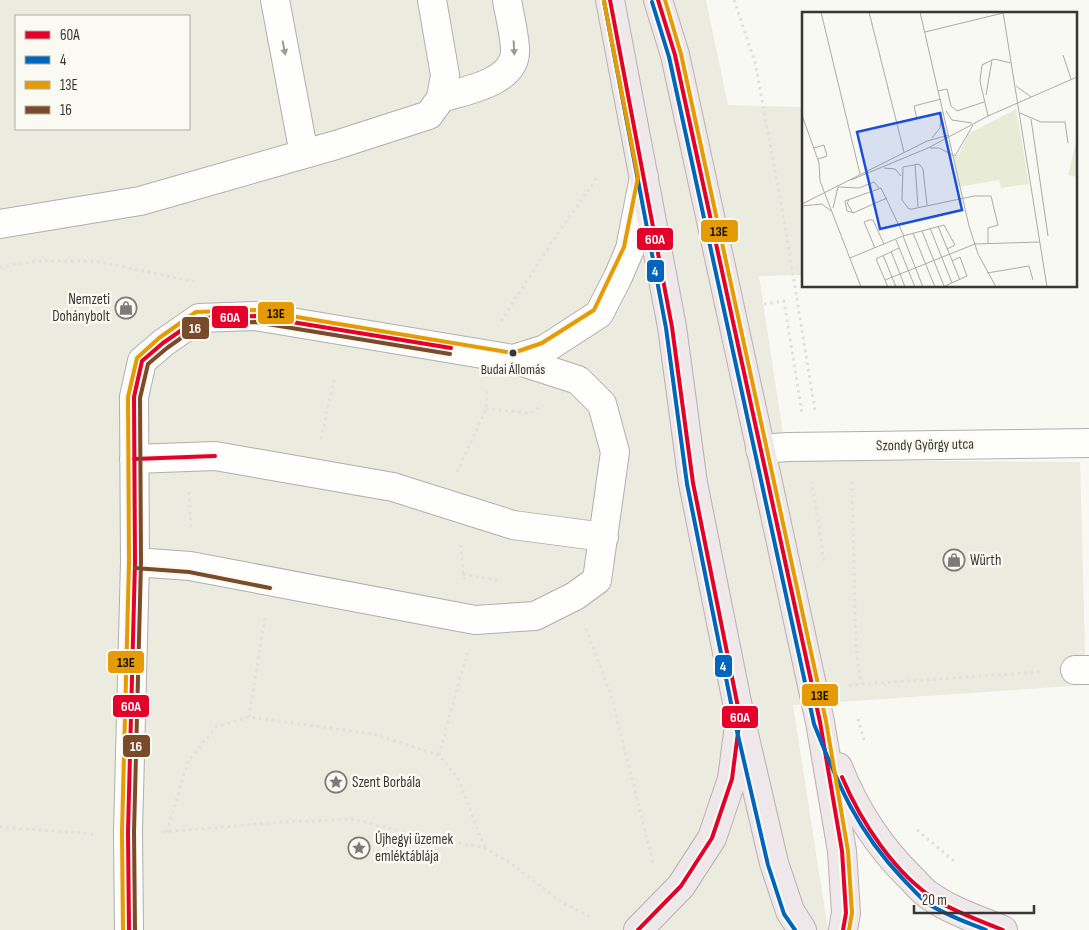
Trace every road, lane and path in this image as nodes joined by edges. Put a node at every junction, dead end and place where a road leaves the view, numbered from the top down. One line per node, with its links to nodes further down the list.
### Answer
1 (274, 0): 8 (street, one-way to 8)
2 (432, 0): 7 (street)
3 (508, 0): 7 (street, one-way to 7)
4 (610, 0): 10 (main road)
5 (658, 0): 22 (main road)
6 (734, 0): 21 (path)
7 (440, 98): 8 (street)
8 (304, 154): 11 (street)
9 (598, 176): 15 (path)
10 (644, 177): 16 (street); 36 (main road)
11 (0, 224)
12 (0, 267): 13 (path)
13 (200, 283)
14 (784, 301): 21 (path)
15 (500, 322)
16 (514, 360): 23 (street); 24 (street)
17 (334, 380): 19 (path)
18 (1089, 443): 20 (street, Szondy György utca)
19 (320, 444)
20 (851, 446): 21 (street, Szondy György utca); 33 (path)
21 (807, 447): 22 (street, Szondy György utca); 26 (path)
22 (760, 449): 39 (main road)
23 (134, 459): 24 (street); 25 (street)
24 (604, 537): 30 (street)
25 (135, 562): 28 (street); 43 (street)
26 (824, 563)
27 (463, 574): 29 (path)
28 (271, 582): 30 (street); 38 (path)
29 (509, 583)
30 (574, 596): 47 (path)
31 (1082, 670): 33 (path)
32 (847, 676): 34 (path)
33 (861, 684): 34 (path)
34 (849, 685): 35 (path)
35 (851, 692)
36 (740, 716): 50 (main road); 51 (main road)
37 (857, 716): 40 (path)
38 (249, 717): 44 (path); 45 (path)
39 (820, 722): 52 (main road); 53 (main road)
40 (867, 751)
41 (913, 826): 46 (path)
42 (0, 827): 43 (path)
43 (128, 832): 44 (path); 49 (street)
44 (167, 832): 45 (path)
45 (485, 848): 48 (path)
46 (955, 862)
47 (654, 868)
48 (592, 918)
49 (129, 930)
50 (638, 930)
51 (802, 930)
52 (843, 930)
53 (1003, 930)

